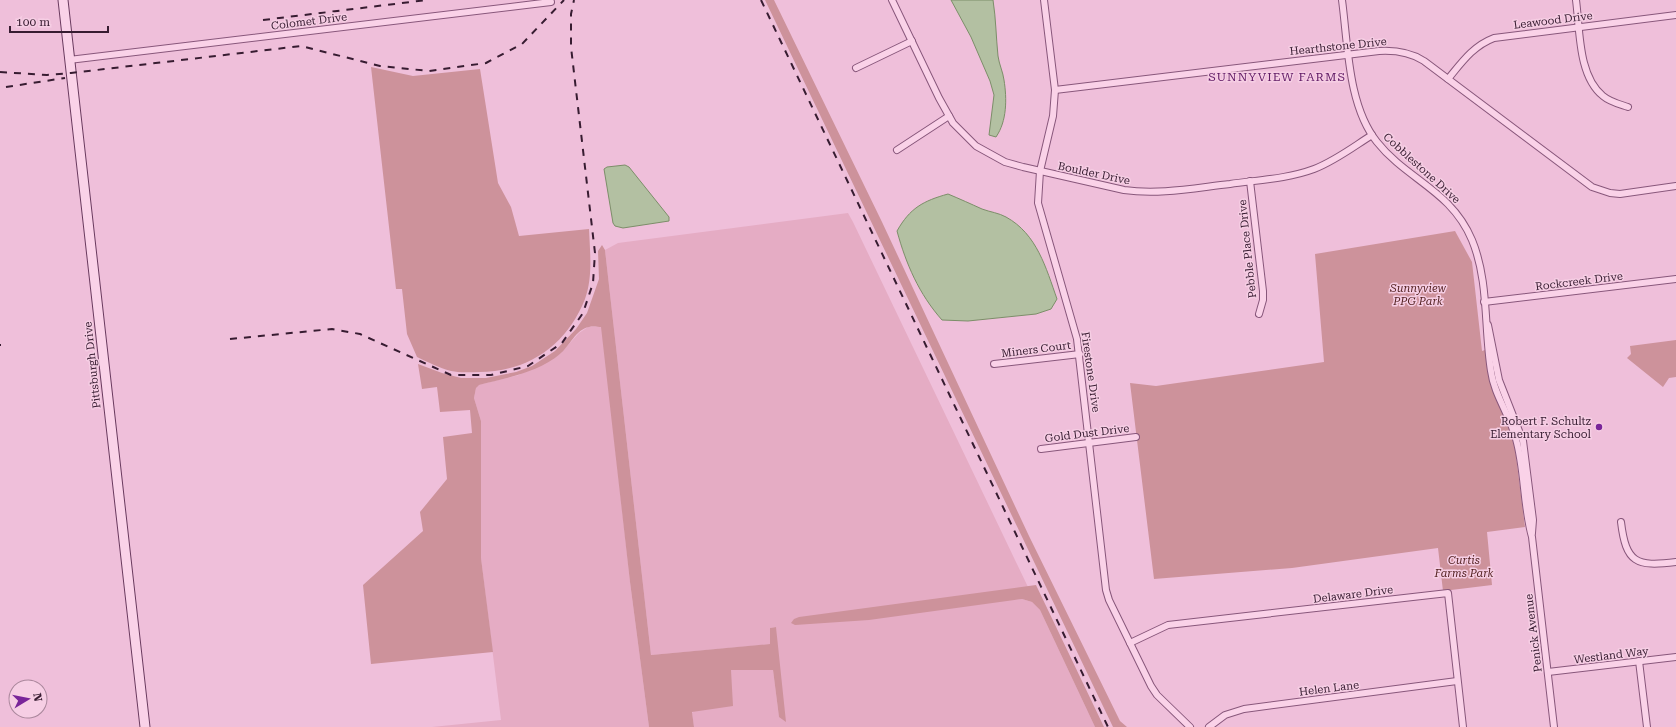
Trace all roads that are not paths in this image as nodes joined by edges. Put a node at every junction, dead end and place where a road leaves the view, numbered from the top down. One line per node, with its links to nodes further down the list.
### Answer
1 (63, 0): 11 (street, Pittsburgh Drive)
2 (892, 0): 9 (street, Boulder Drive)
3 (1044, 0): 14 (street, Firestone Drive)
4 (1342, 0): 10 (street, Cobblestone Drive)
5 (1576, 0): 8 (street)
6 (551, 2): 11 (street, Colomet Drive)
7 (1676, 15): 8 (street, Leawood Drive)
8 (1579, 27): 13 (street, Leawood Drive); 15 (street)
9 (912, 42): 12 (street); 16 (street, Boulder Drive)
10 (1349, 55): 13 (street, Hearthstone Drive); 14 (street, Hearthstone Drive); 17 (street, Cobblestone Drive)
11 (69, 60): 37 (street, Pittsburgh Drive)
12 (856, 68)
13 (1448, 79): 21 (street, Hearthstone Drive)
14 (1055, 90): 19 (street, Firestone Drive)
15 (1628, 107)
16 (949, 116): 18 (street); 19 (street, Boulder Drive)
17 (1372, 135): 20 (street, Boulder Drive); 23 (street, Cobblestone Drive)
18 (897, 150)
19 (1040, 171): 20 (street, Boulder Drive); 25 (street, Firestone Drive)
20 (1250, 181): 24 (street, Pebble Place Drive)
21 (1676, 186)
22 (1676, 279): 23 (street, Rockcreek Drive)
23 (1484, 302): 35 (street, Penick Avenue)
24 (1259, 314)
25 (1080, 354): 26 (street, Miners Court); 28 (street, Firestone Drive)
26 (994, 364)
27 (1136, 437): 28 (street, Gold Dust Drive)
28 (1090, 443): 29 (street, Gold Dust Drive); 32 (street, Firestone Drive)
29 (1041, 449)
30 (1621, 522): 31 (street)
31 (1676, 562)
32 (1130, 643): 36 (street, Delaware Drive); 38 (street, Firestone Drive)
33 (1676, 657): 34 (street, Westland Way)
34 (1639, 661): 35 (street, Westland Way); 42 (street)
35 (1548, 672): 41 (street, Penick Avenue)
36 (1457, 681): 39 (street, Helen Lane); 40 (street, Delaware Drive)
37 (145, 727)
38 (1190, 727)
39 (1209, 727)
40 (1463, 727)
41 (1554, 727)
42 (1646, 727)

